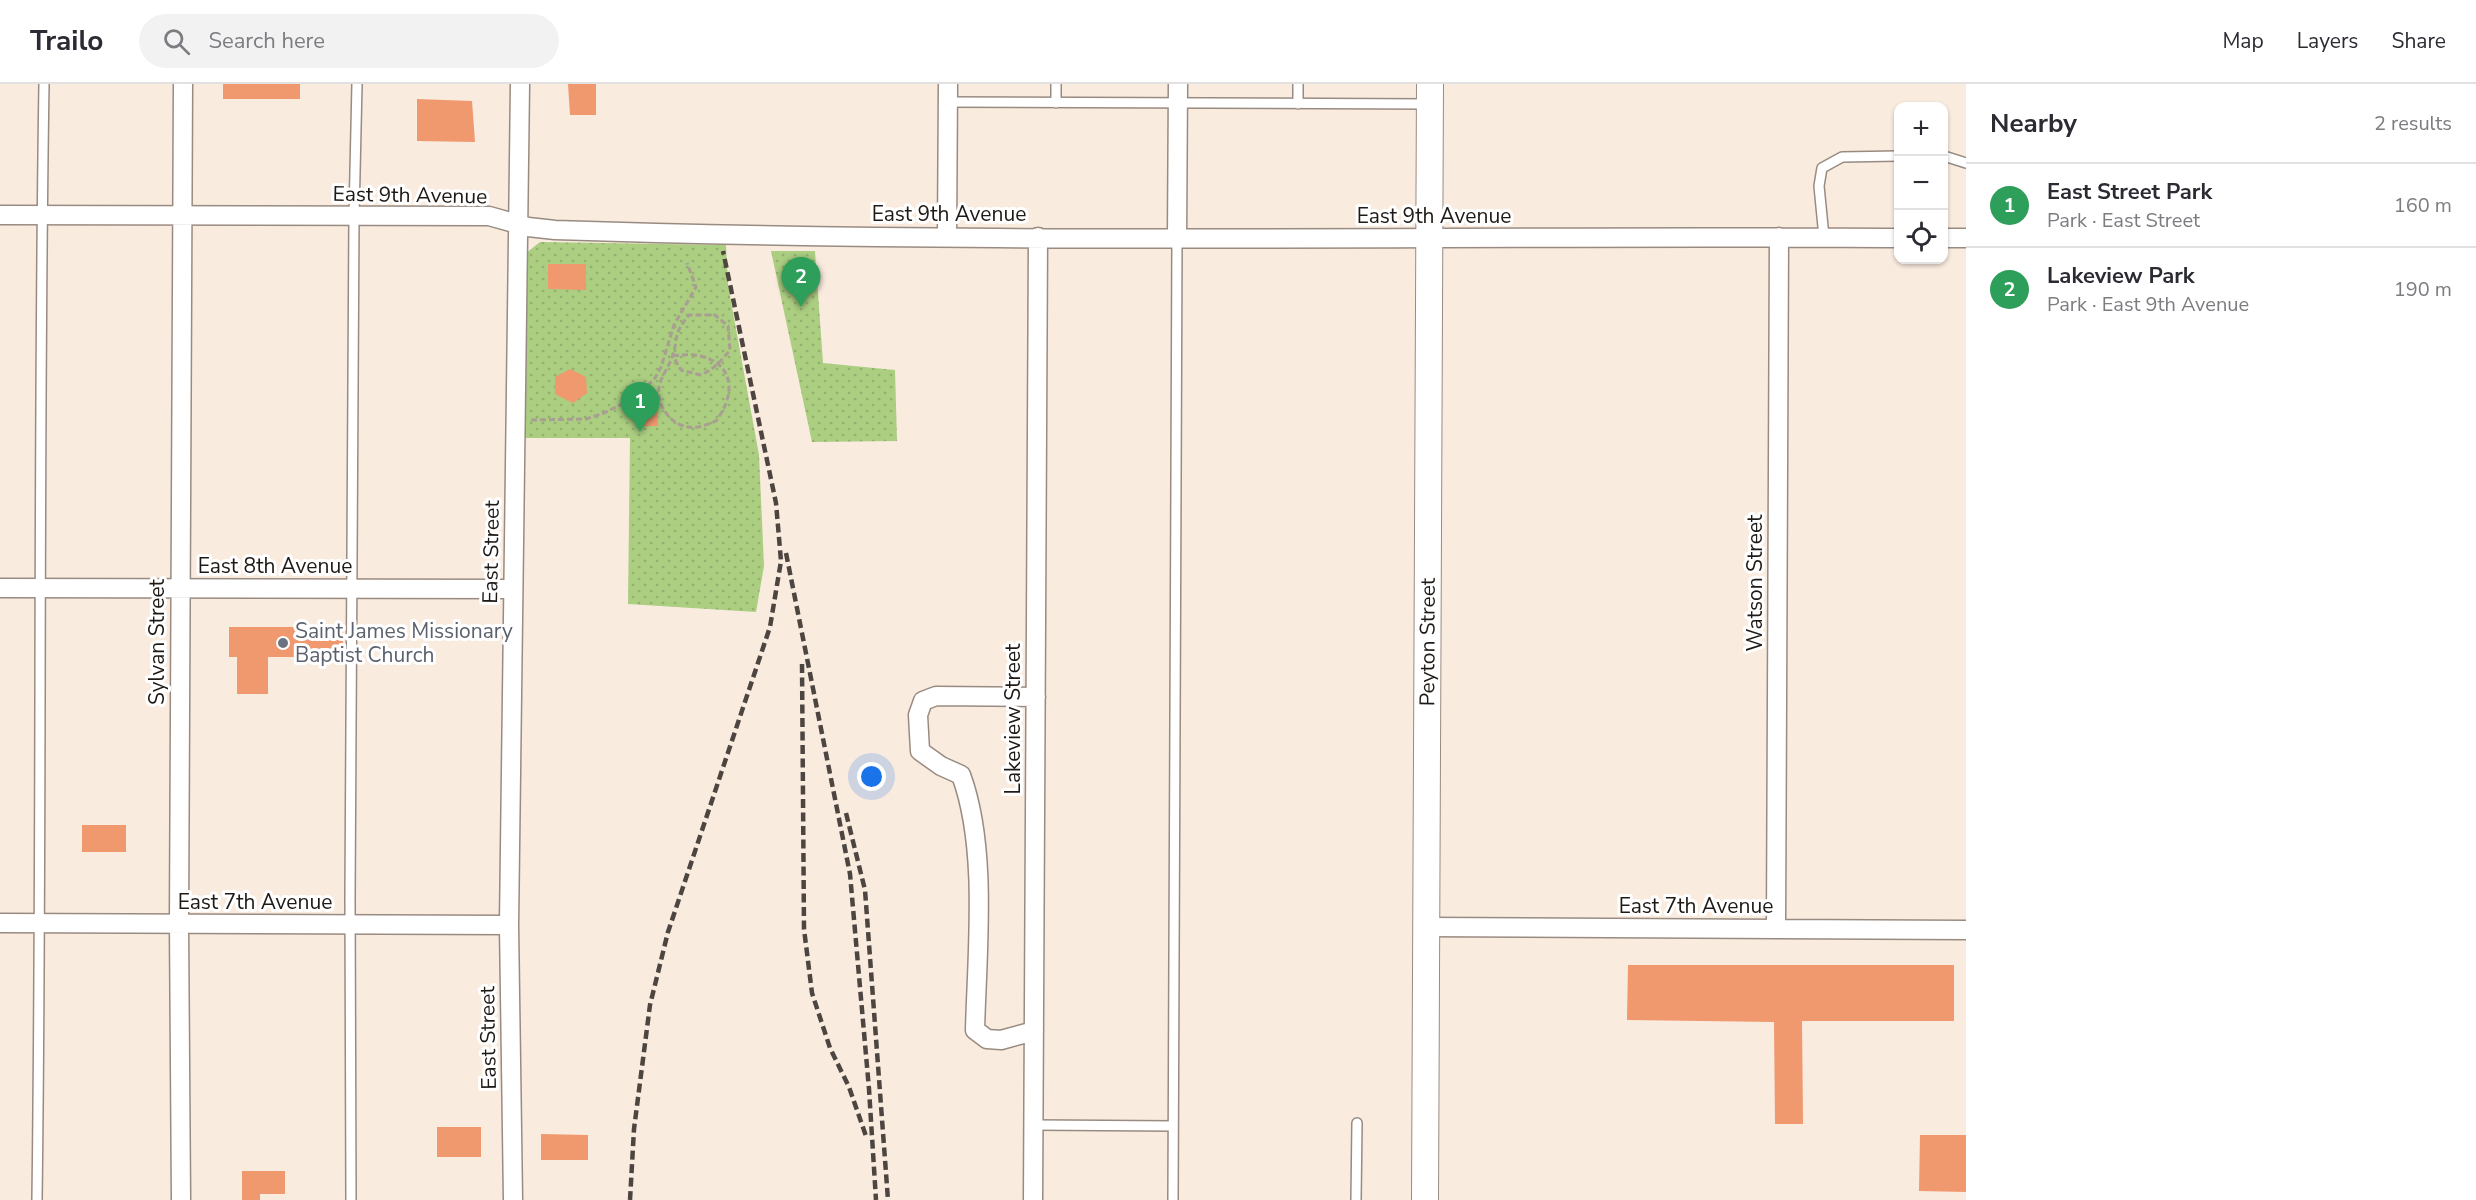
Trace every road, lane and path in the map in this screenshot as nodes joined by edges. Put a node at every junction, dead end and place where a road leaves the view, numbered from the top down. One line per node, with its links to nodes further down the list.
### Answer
1 (44, 84): 17 (lane)
2 (183, 84): 18 (street, Sylvan Street)
3 (357, 84): 19 (lane)
4 (520, 84): 20 (street, East Street)
5 (1056, 84): 10 (lane)
6 (1178, 84): 11 (street)
7 (1298, 84): 12 (lane)
8 (948, 93): 10 (lane); 21 (street)
9 (1430, 94): 12 (lane); 29 (street, Peyton Street)
10 (1056, 103): 11 (lane)
11 (1178, 103): 12 (lane); 25 (street)
12 (1298, 104)
13 (1894, 156): 24 (lane)
14 (1948, 157): 15 (lane)
15 (1966, 163)
16 (0, 215): 17 (street, East 9th Avenue)
17 (41, 215): 18 (street, East 9th Avenue); 37 (lane)
18 (183, 216): 19 (street, East 9th Avenue); 38 (street, Sylvan Street)
19 (354, 216): 20 (street, East 9th Avenue); 39 (lane)
20 (518, 224): 21 (street, East 9th Avenue); 35 (street, East Street)
21 (947, 237): 22 (street, East 9th Avenue)
22 (1038, 237): 25 (street, East 9th Avenue); 41 (street, Lakeview Street)
23 (1779, 237): 24 (street, East 9th Avenue); 29 (street, East 9th Avenue); 48 (street, Watson Street)
24 (1824, 237): 26 (street, East 9th Avenue)
25 (1178, 238): 29 (street, East 9th Avenue); 53 (lane)
26 (1894, 238)
27 (1948, 238): 28 (street)
28 (1966, 238)
29 (1429, 239): 47 (street, Peyton Street)
30 (687, 263): 31 (path)
31 (684, 308): 32 (path); 35 (path)
32 (688, 315): 33 (path); 34 (path)
33 (673, 356): 34 (path); 34 (path); 34 (path)
34 (719, 364)
35 (514, 420): 40 (street, East Street)
36 (0, 588): 37 (street, East 8th Avenue)
37 (38, 588): 38 (street, East 8th Avenue); 43 (lane)
38 (180, 588): 39 (street, East 8th Avenue); 44 (street, Sylvan Street)
39 (352, 588): 40 (street, East 8th Avenue); 45 (lane)
40 (513, 589): 46 (street, East Street)
41 (1036, 697): 50 (street, Lakeview Street); 50 (street)
42 (0, 923): 43 (street, East 7th Avenue)
43 (41, 924): 44 (street, East 7th Avenue); 54 (lane)
44 (179, 924): 45 (street, East 7th Avenue); 55 (street, Sylvan Street)
45 (350, 924): 46 (street, East 7th Avenue); 56 (lane)
46 (509, 926): 57 (street, East Street)
47 (1426, 927): 48 (street, East 7th Avenue); 61 (street, Peyton Street)
48 (1776, 929): 49 (street, East 7th Avenue)
49 (1966, 930)
50 (1034, 1030): 52 (street, Lakeview Street)
51 (1357, 1123): 60 (lane)
52 (1034, 1125): 53 (lane); 58 (street, Lakeview Street)
53 (1173, 1126): 59 (lane)
54 (37, 1200)
55 (181, 1200)
56 (351, 1200)
57 (513, 1200)
58 (1033, 1200)
59 (1173, 1200)
60 (1356, 1200)
61 (1425, 1200)

